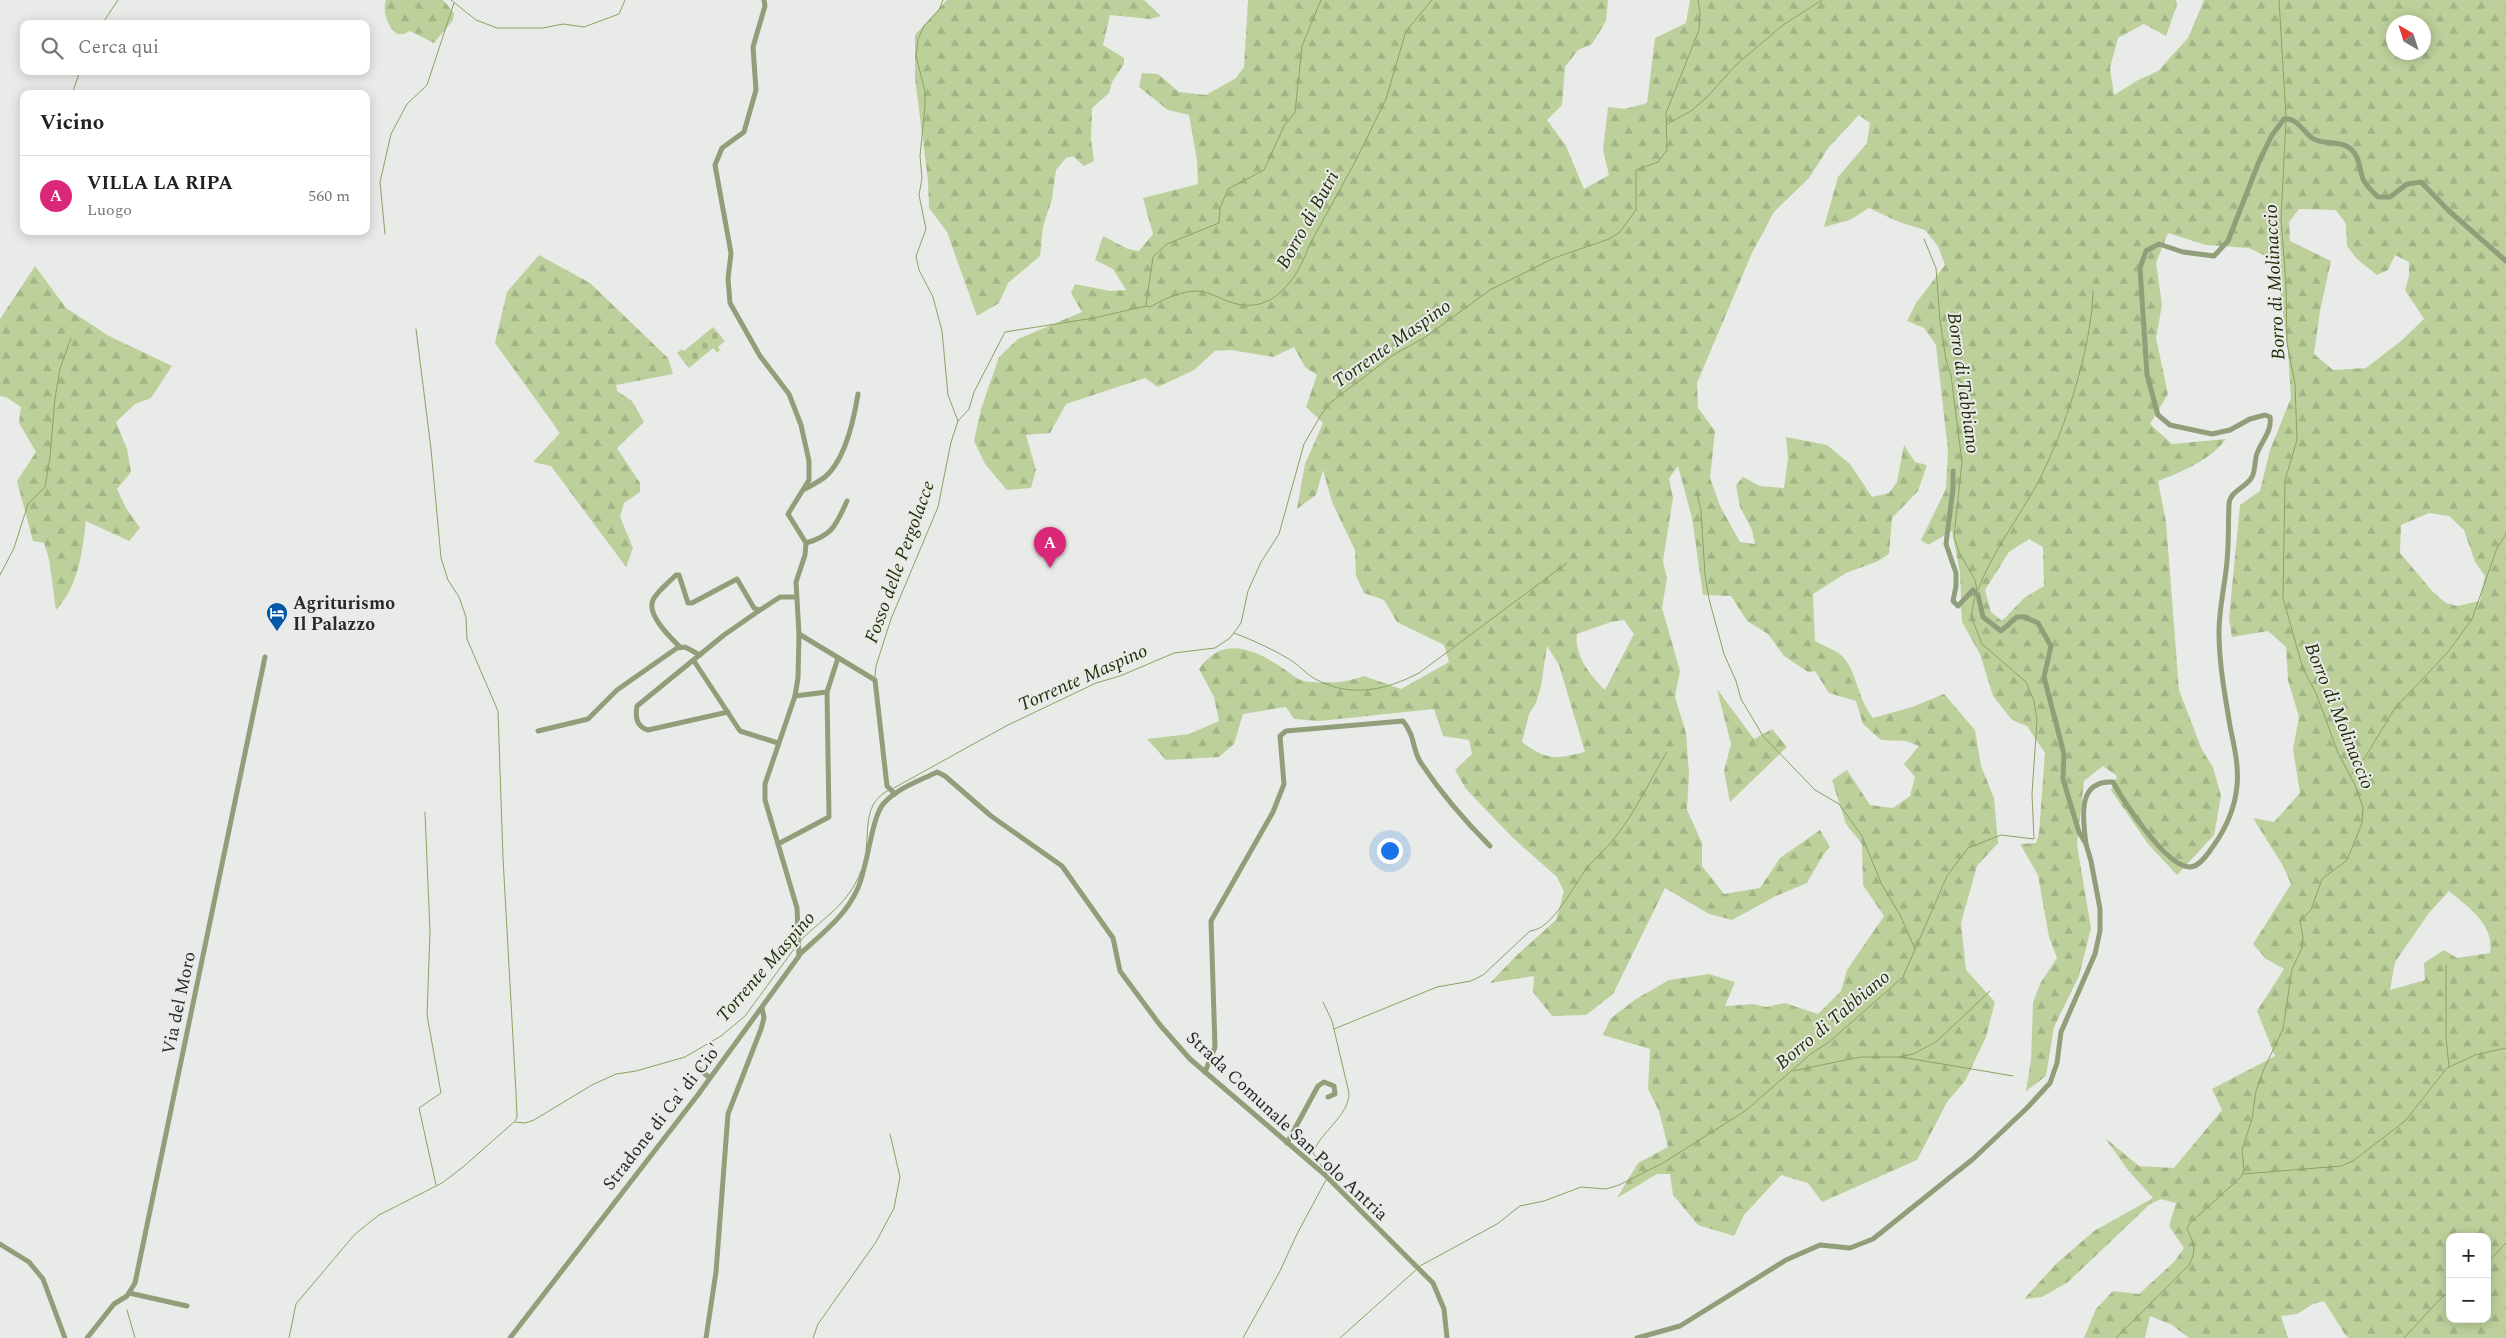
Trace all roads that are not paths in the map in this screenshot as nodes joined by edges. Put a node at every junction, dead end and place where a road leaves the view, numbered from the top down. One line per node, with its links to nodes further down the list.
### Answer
1 (764, 0): 5 (street)
2 (2506, 261): 23 (street)
3 (858, 394): 5 (street)
4 (1953, 472): 23 (street)
5 (805, 489): 7 (street)
6 (847, 501): 7 (street)
7 (806, 543): 8 (street)
8 (796, 597): 9 (street); 10 (street)
9 (760, 610): 11 (street); 12 (street)
10 (798, 634): 14 (street); 17 (street)
11 (680, 648): 12 (street); 19 (street)
12 (700, 655): 15 (street)
13 (265, 657): 33 (street, Via del Moro)
14 (838, 658): 16 (street); 21 (street)
15 (694, 661): 18 (street); 18 (street)
16 (827, 692): 17 (street); 22 (street)
17 (795, 696): 20 (street)
18 (728, 712): 20 (street)
19 (538, 731)
20 (778, 743): 22 (street)
21 (895, 794): 25 (street, Strada Comunale San Polo Antria); 28 (street, Strada Comunale San Polo Antria)
22 (778, 844): 25 (street)
23 (2086, 844): 40 (street)
24 (1490, 846): 28 (street)
25 (799, 956): 26 (street, Stradone di Ca' di Cio')
26 (762, 1008): 29 (street, Stradone di Ca' di Cio'); 38 (street)
27 (699, 1069): 29 (street)
28 (1205, 1072): 31 (street, Strada Comunale San Polo Antria)
29 (710, 1078): 37 (street, Stradone di Ca' di Cio')
30 (1328, 1097): 31 (street)
31 (1287, 1143): 39 (street, Strada Comunale San Polo Antria)
32 (0, 1244): 35 (street)
33 (129, 1293): 34 (street); 36 (street, Via del Moro)
34 (187, 1306)
35 (65, 1338)
36 (87, 1338)
37 (510, 1338)
38 (706, 1338)
39 (1447, 1338)
40 (1638, 1338)

